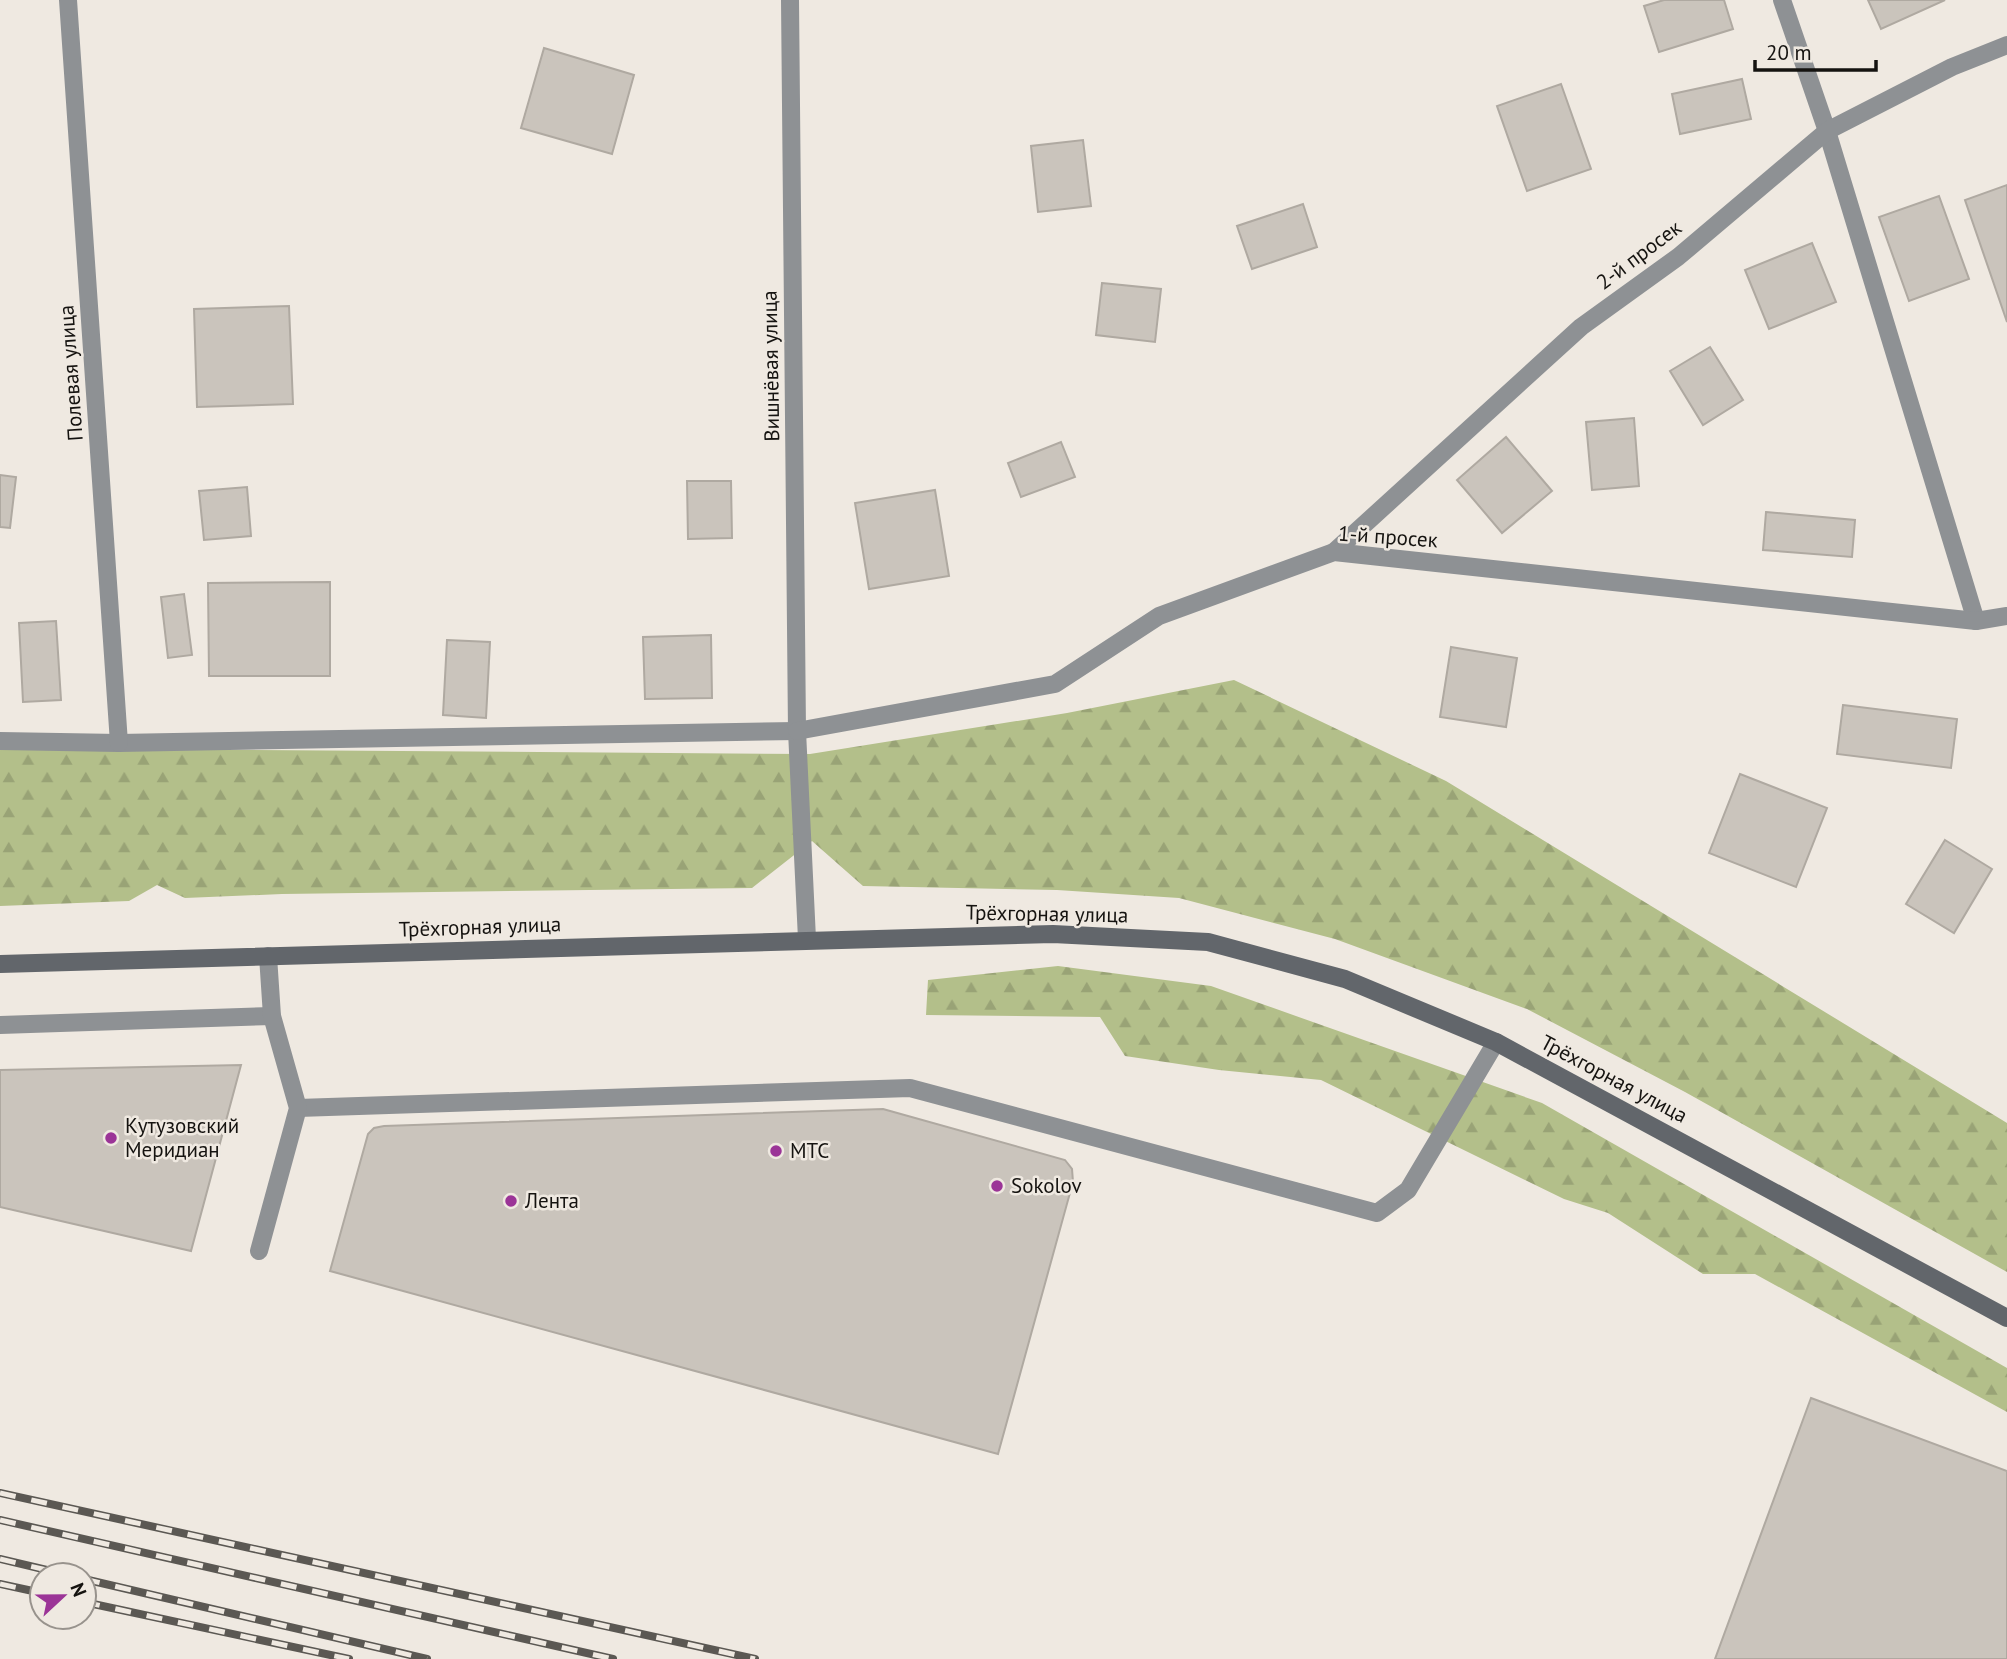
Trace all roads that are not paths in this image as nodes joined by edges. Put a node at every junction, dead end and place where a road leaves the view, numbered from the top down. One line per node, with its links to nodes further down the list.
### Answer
1 (68, 0): 11 (street, Полевая улица)
2 (790, 0): 9 (street, Вишнёвая улица)
3 (1782, 0): 5 (street)
4 (2007, 45): 5 (street, 2-й просек)
5 (1827, 131): 6 (street, 2-й просек); 8 (street)
6 (1334, 552): 8 (street, 1-й просек); 9 (street, 1-й просек)
7 (2007, 616): 8 (street, 1-й просек)
8 (1976, 621)
9 (797, 731): 11 (street, 1-й просек); 12 (street, Вишнёвая улица)
10 (0, 741): 11 (street, 1-й просек)
11 (119, 743)
12 (807, 939): 13 (street, Трёхгорная улица); 17 (street, Трёхгорная улица)
13 (268, 956): 14 (street, Трёхгорная улица); 15 (street)
14 (0, 964)
15 (272, 1016): 16 (street); 18 (street)
16 (0, 1025)
17 (1496, 1042): 18 (street); 20 (street, Трёхгорная улица)
18 (298, 1108): 19 (street)
19 (259, 1251)
20 (2007, 1318)

